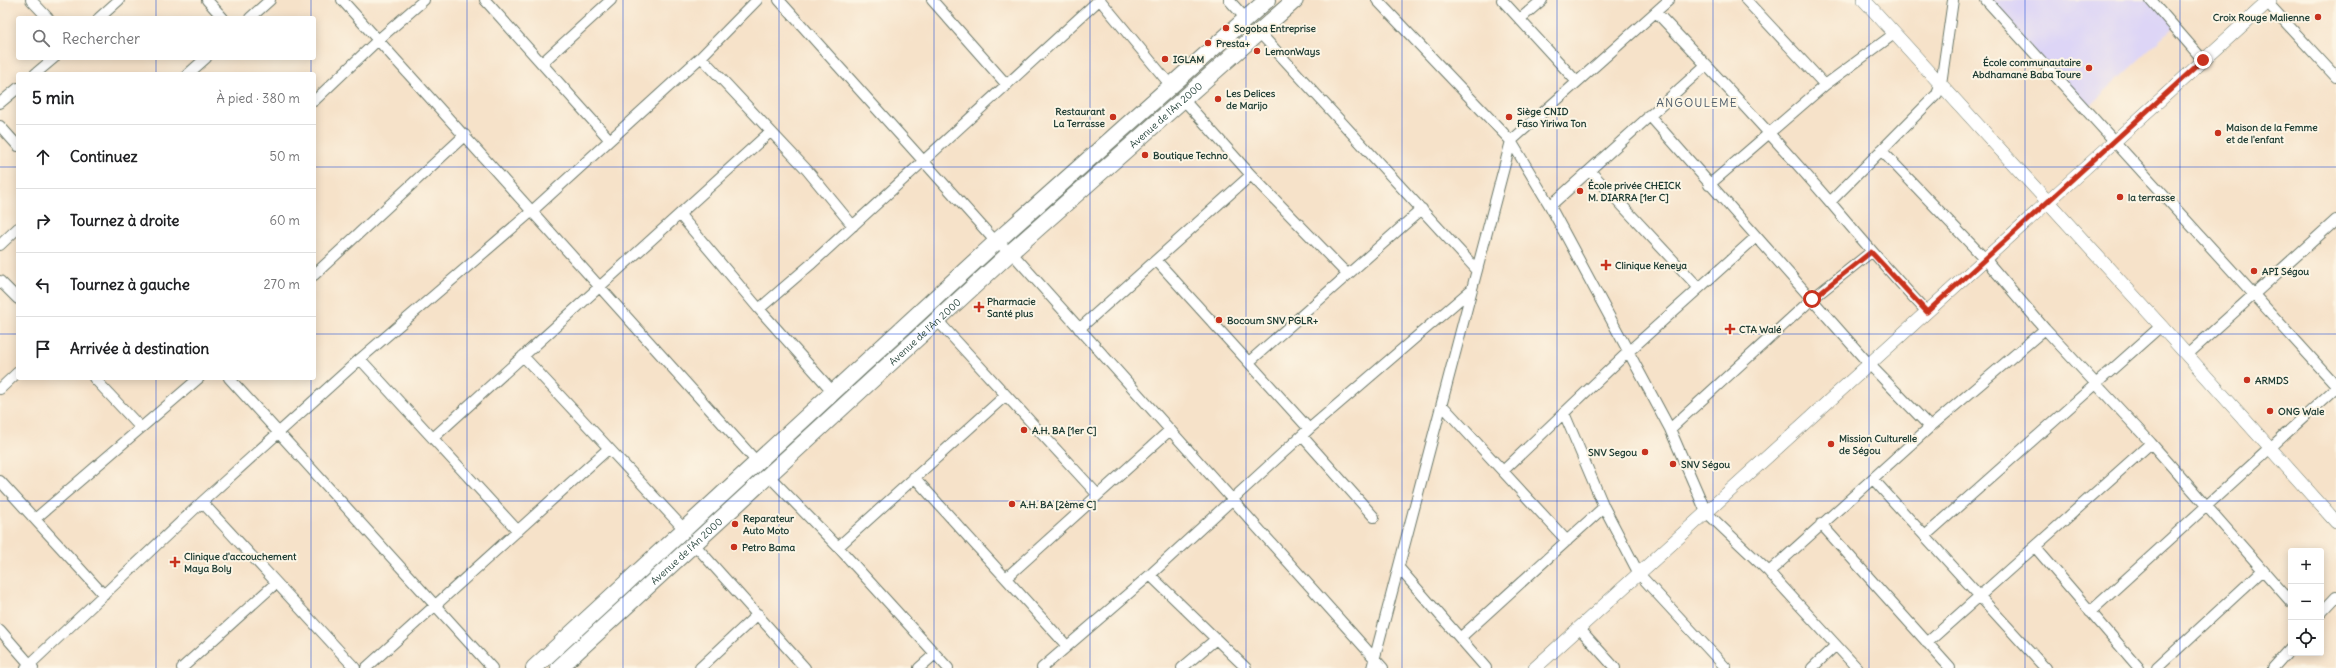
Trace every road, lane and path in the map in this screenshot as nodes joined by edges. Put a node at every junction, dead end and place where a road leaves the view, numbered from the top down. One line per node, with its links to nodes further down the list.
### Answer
1 (31, 0): 27 (street)
2 (119, 0): 28 (street)
3 (207, 0): 29 (street)
4 (270, 0): 30 (street)
5 (342, 0): 35 (street)
6 (424, 0): 35 (street)
7 (485, 0): 40 (street)
8 (611, 0): 40 (street)
9 (757, 0): 36 (street)
10 (779, 0): 63 (street)
11 (932, 0): 47 (street)
12 (1100, 0): 47 (street); 50 (street)
13 (1229, 0): 31 (street)
14 (1267, 0): 31 (main road, Avenue de l'An 2000)
15 (1294, 0): 33 (main road, Avenue de l'An 2000)
16 (1377, 0): 59 (street)
17 (1502, 0): 32 (street)
18 (1542, 0): 32 (street)
19 (1669, 0): 26 (street)
20 (1746, 0): 48 (street)
21 (1864, 0): 34 (street)
22 (1953, 0): 46 (street)
23 (1986, 0): 60 (street)
24 (2151, 0): 39 (street)
25 (2267, 1): 39 (street); 44 (street)
26 (1656, 12): 41 (street); 45 (street)
27 (46, 16)
28 (101, 16)
29 (221, 16)
30 (252, 16)
31 (1246, 19): 50 (main road, Avenue de l'An 2000)
32 (1520, 19): 45 (street)
33 (1259, 32): 50 (main road, Avenue de l'An 2000); 70 (street)
34 (1894, 34): 46 (street); 48 (street)
35 (378, 40): 51 (street); 57 (street)
36 (701, 57): 55 (street); 58 (street)
37 (52, 60): 42 (street)
38 (204, 60): 43 (street)
39 (2203, 60): 60 (street)
40 (542, 63): 58 (street)
41 (1706, 65): 53 (street); 56 (street)
42 (37, 72)
43 (190, 72)
44 (2336, 77)
45 (1577, 82): 59 (street)
46 (1941, 84): 62 (street); 67 (street)
47 (1007, 85): 63 (street)
48 (1825, 85): 56 (street)
49 (16, 90): 52 (street)
50 (1177, 93): 65 (street); 77 (main road, Avenue de l'An 2000); 79 (main road, Avenue de l'An 2000)
51 (316, 99)
52 (0, 103)
53 (1649, 115): 64 (street); 66 (street)
54 (0, 126): 61 (street)
55 (770, 132): 72 (street); 74 (street)
56 (1769, 135): 66 (street); 68 (street)
57 (465, 136): 71 (street); 84 (street)
58 (610, 140): 71 (street)
59 (1511, 141): 69 (street); 83 (street)
60 (2114, 141): 67 (street); 90 (street)
61 (16, 144)
62 (1881, 150): 68 (street); 81 (street)
63 (923, 161): 74 (street); 77 (street)
64 (1590, 171): 69 (street); 88 (street)
65 (1251, 174): 82 (street); 85 (street)
66 (1709, 185): 76 (street)
67 (2048, 201): 81 (street); 96 (street)
68 (1830, 202): 80 (street)
69 (1550, 206): 99 (street)
70 (1422, 209): 83 (street); 85 (street)
71 (531, 212): 87 (street); 102 (street)
72 (680, 215): 87 (street); 93 (street)
73 (2336, 220): 90 (street)
74 (853, 226): 93 (street)
75 (16, 230): 78 (street)
76 (1756, 237): 88 (street); 92 (street)
77 (996, 242): 79 (street); 112 (main road, Avenue de l'An 2000)
78 (0, 245)
79 (1010, 252): 95 (main road, Avenue de l'An 2000); 97 (street)
80 (1871, 252): 92 (street); 94 (street)
81 (1985, 259): 94 (street); 98 (street)
82 (1156, 260): 97 (street); 103 (street)
83 (1477, 270): 89 (street)
84 (316, 273)
85 (1347, 274): 103 (street)
86 (0, 281): 91 (street)
87 (600, 287): 101 (street); 126 (street)
88 (1699, 288): 99 (street)
89 (1472, 289): 114 (street); 121 (street)
90 (2253, 295): 100 (street); 110 (street)
91 (16, 297)
92 (1812, 299): 104 (street); 118 (street)
93 (759, 309): 112 (street)
94 (1927, 312): 104 (street)
95 (937, 320): 113 (street); 128 (main road, Avenue de l'An 2000)
96 (2161, 326): 100 (street); 109 (street)
97 (1079, 329): 119 (street)
98 (2045, 329): 109 (street); 116 (street)
99 (1628, 352): 115 (street); 118 (street)
100 (2187, 355): 124 (street)
101 (523, 356): 122 (street); 125 (street)
102 (360, 359): 120 (street); 122 (street)
103 (1249, 362): 121 (street)
104 (1869, 364): 116 (street); 137 (street)
105 (16, 374): 111 (street)
106 (96, 380): 117 (street)
107 (197, 380): 117 (street)
108 (231, 380): 120 (street)
109 (2095, 382): 123 (street); 144 (street)
110 (2336, 387): 124 (street)
111 (0, 388)
112 (833, 392): 126 (main road, Avenue de l'An 2000)
113 (1006, 395): 129 (street); 132 (street)
114 (1442, 405): 127 (street); 149 (street)
115 (1564, 413): 127 (street); 135 (street)
116 (1930, 427): 130 (street)
117 (141, 428): 139 (street)
118 (1670, 429): 137 (street)
119 (1170, 430): 132 (street); 133 (street)
120 (278, 433): 134 (street); 160 (street)
121 (1306, 433): 133 (street); 138 (street)
122 (433, 438): 143 (street)
123 (2151, 443): 136 (street); 147 (street)
124 (2271, 448): 136 (street); 140 (street)
125 (608, 449): 142 (street); 143 (street)
126 (757, 462): 142 (main road, Avenue de l'An 2000)
127 (1503, 471): 145 (street)
128 (769, 476): 146 (main road, Avenue de l'An 2000); 148 (street)
129 (914, 477): 148 (street); 154 (street)
130 (1873, 479): 141 (street); 144 (street)
131 (0, 481): 139 (street)
132 (1097, 494): 154 (street)
133 (1232, 499): 153 (street); 173 (street)
134 (202, 502): 155 (street); 156 (street)
135 (1604, 507): 145 (street); 152 (street)
136 (2206, 507): 150 (street); 162 (street)
137 (1706, 512): 151 (street); 152 (street)
138 (1374, 517)
139 (35, 519): 156 (street)
140 (2336, 522)
141 (1821, 524): 151 (street); 168 (street)
142 (684, 529): 179 (main road, Avenue de l'An 2000)
143 (518, 531): 160 (street)
144 (1924, 536): 157 (street)
145 (1566, 541): 166 (street)
146 (694, 544): 163 (street); 180 (main road, Avenue de l'An 2000)
147 (2035, 546): 157 (street); 162 (street)
148 (838, 547): 172 (street)
149 (1398, 568): 166 (street); 173 (street)
150 (2264, 570): 159 (street); 198 (street)
151 (1769, 572): 169 (street)
152 (1639, 574): 164 (street); 192 (street)
153 (1150, 575): 167 (street); 170 (street)
154 (1006, 578): 170 (street)
155 (276, 583): 175 (street); 176 (street)
156 (104, 595): 174 (street)
157 (1979, 597): 168 (street); 196 (street)
158 (2336, 597): 161 (street)
159 (2288, 598)
160 (435, 605): 177 (street); 178 (street)
161 (2324, 611)
162 (2090, 612): 197 (street)
163 (758, 614): 181 (street); 182 (street)
164 (1579, 628): 190 (street); 191 (street)
165 (0, 630): 174 (street)
166 (1460, 638): 189 (street)
167 (1216, 639): 186 (street); 187 (street)
168 (1927, 643): 195 (street)
169 (1836, 645): 193 (street); 194 (street)
170 (1067, 646): 185 (street)
171 (2288, 651): 199 (street)
172 (935, 654): 183 (street); 184 (street)
173 (1373, 664): 188 (street)
174 (30, 667)
175 (182, 668)
176 (355, 668)
177 (366, 668)
178 (492, 668)
179 (534, 668)
180 (559, 668)
181 (700, 668)
182 (805, 668)
183 (920, 668)
184 (948, 668)
185 (1042, 668)
186 (1182, 668)
187 (1246, 668)
188 (1383, 668)
189 (1486, 668)
190 (1535, 668)
191 (1615, 668)
192 (1726, 668)
193 (1812, 668)
194 (1857, 668)
195 (1950, 668)
196 (2045, 668)
197 (2139, 668)
198 (2157, 668)
199 (2273, 668)

